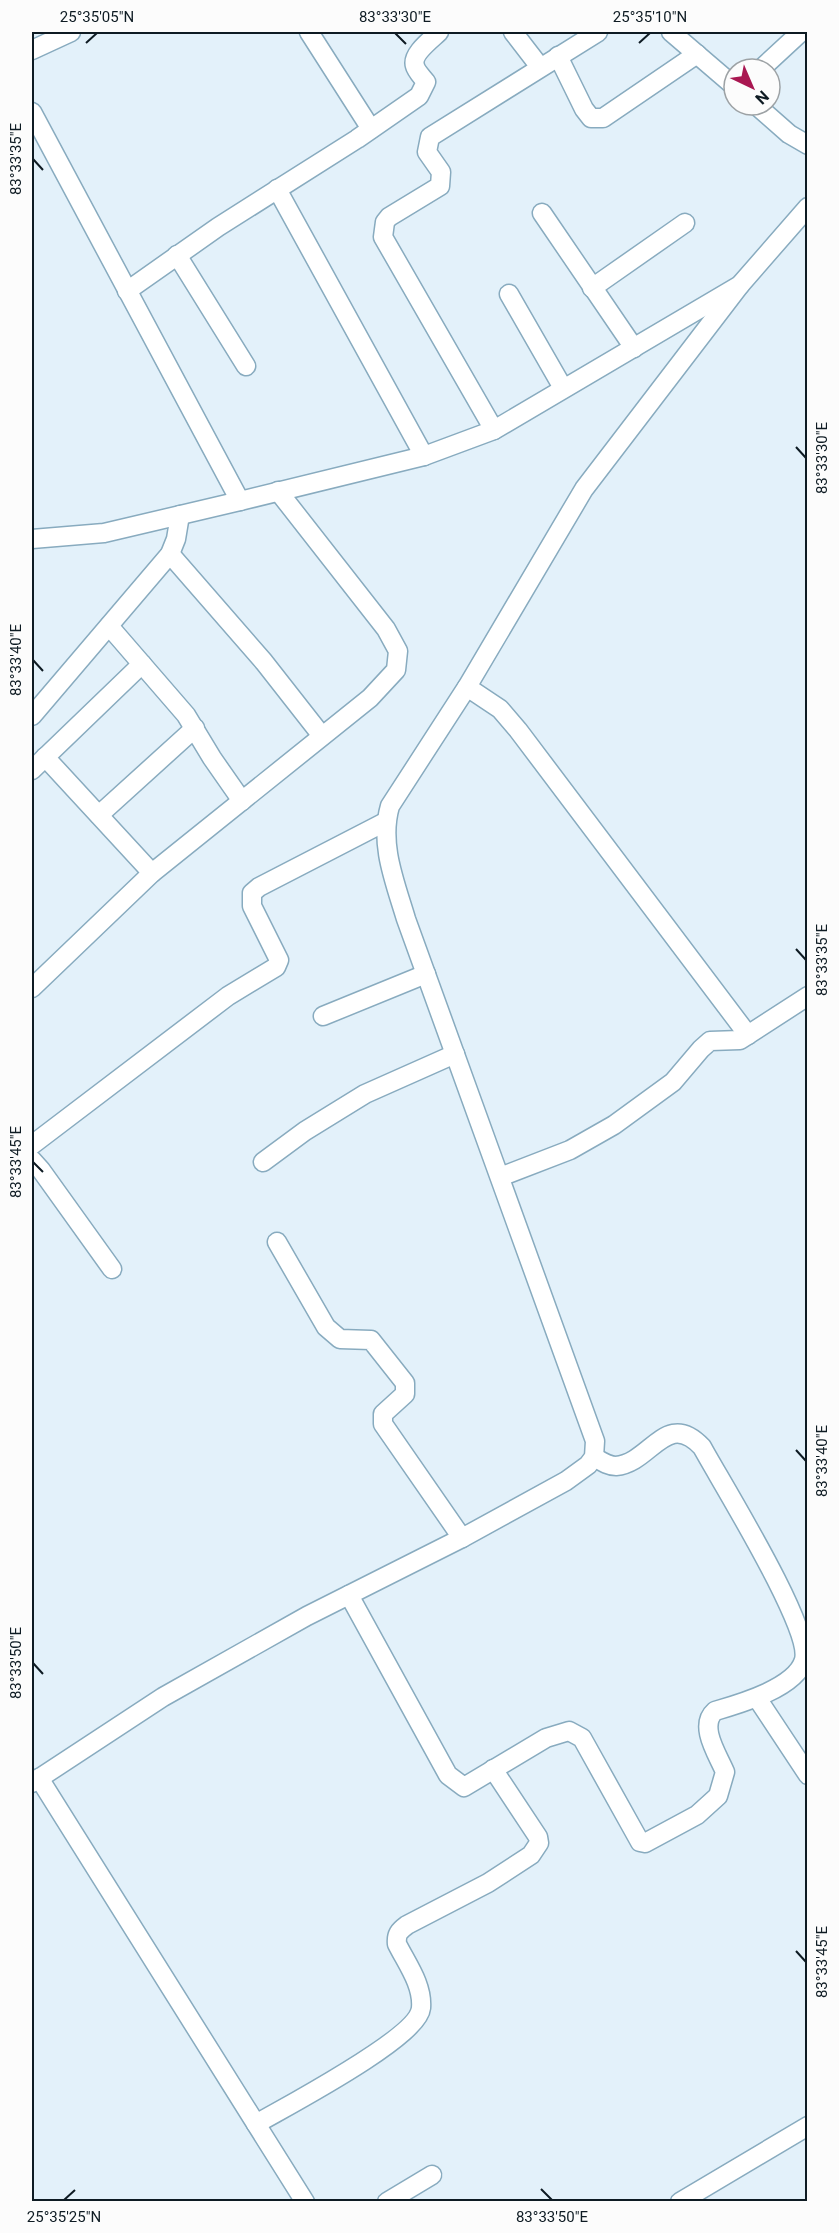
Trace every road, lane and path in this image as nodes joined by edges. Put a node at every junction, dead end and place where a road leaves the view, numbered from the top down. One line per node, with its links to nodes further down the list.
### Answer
1 (71, 32): 8 (street)
2 (309, 32): 16 (street)
3 (439, 32): 16 (street)
4 (513, 32): 12 (street)
5 (598, 32): 10 (street)
6 (671, 32): 9 (street)
7 (801, 32): 11 (street)
8 (32, 50)
9 (697, 54): 10 (street); 13 (street)
10 (558, 56): 12 (street)
11 (775, 57)
12 (540, 67): 30 (street)
13 (722, 76)
14 (32, 112): 25 (street)
15 (770, 117): 17 (street)
16 (371, 129): 18 (street)
17 (807, 145)
18 (277, 189): 22 (street); 31 (street)
19 (807, 207): 23 (street)
20 (542, 213): 24 (street)
21 (685, 223): 24 (street)
22 (177, 255): 25 (street); 28 (street)
23 (740, 285): 27 (street); 39 (street)
24 (592, 288): 27 (street)
25 (127, 291): 33 (street)
26 (509, 294): 29 (street)
27 (634, 348): 29 (street)
28 (246, 366)
29 (563, 388): 30 (street)
30 (494, 430): 31 (street)
31 (424, 456): 32 (street)
32 (278, 490): 33 (street); 42 (street)
33 (240, 501): 34 (street)
34 (180, 515): 35 (street); 36 (street)
35 (32, 539)
36 (170, 554): 37 (street); 42 (street)
37 (109, 626): 38 (street); 40 (street)
38 (142, 664): 41 (street); 43 (street)
39 (466, 687): 47 (street); 53 (street)
40 (32, 716)
41 (195, 728): 45 (street); 46 (street)
42 (322, 736): 45 (street)
43 (45, 757): 44 (street); 46 (street)
44 (32, 770)
45 (242, 801): 48 (street)
46 (99, 815): 48 (street)
47 (385, 822): 49 (street); 55 (street)
48 (152, 873): 50 (street)
49 (426, 974): 52 (street); 54 (street)
50 (32, 988)
51 (807, 996): 53 (street)
52 (323, 1016)
53 (748, 1035): 58 (street)
54 (455, 1054): 57 (street); 58 (street)
55 (32, 1145)
56 (32, 1160): 60 (street)
57 (263, 1162)
58 (500, 1177): 61 (street)
59 (277, 1242): 62 (street)
60 (112, 1269)
61 (594, 1456): 62 (street); 64 (street)
62 (462, 1538): 63 (street)
63 (349, 1595): 65 (street); 67 (street)
64 (758, 1698): 65 (street); 66 (street)
65 (493, 1770): 68 (street)
66 (807, 1775)
67 (35, 1780): 68 (street)
68 (256, 2124): 71 (street)
69 (807, 2126): 73 (street)
70 (432, 2175): 72 (street)
71 (305, 2202)
72 (387, 2202)
73 (680, 2202)

